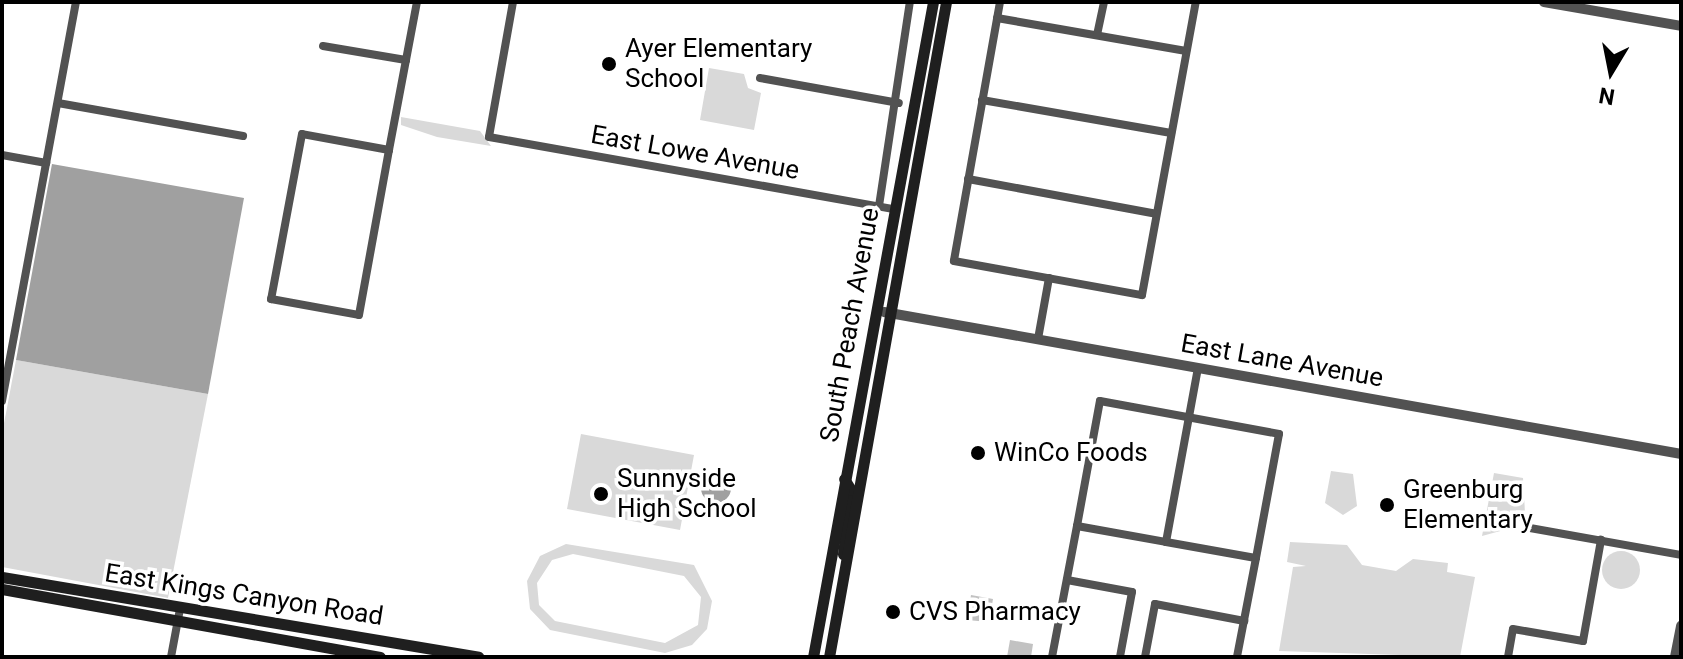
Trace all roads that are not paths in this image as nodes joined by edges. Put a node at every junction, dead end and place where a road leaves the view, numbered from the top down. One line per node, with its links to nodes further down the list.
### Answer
1 (76, 2): 19 (street)
2 (417, 2): 16 (street)
3 (513, 2): 27 (street, East Lowe Avenue)
4 (910, 2): 20 (street, South Peach Avenue)
5 (931, 2): 28 (main road, South Peach Avenue)
6 (946, 2): 30 (main road, South Peach Avenue)
7 (1000, 2): 11 (street)
8 (1104, 2): 13 (street)
9 (1196, 2): 15 (street)
10 (1544, 2): 12 (street)
11 (997, 18): 13 (street); 18 (street)
12 (1681, 26)
13 (1097, 35): 15 (street)
14 (323, 46): 16 (street)
15 (1186, 51): 21 (street)
16 (406, 60): 23 (street)
17 (760, 78): 20 (street)
18 (982, 100): 21 (street); 26 (street)
19 (58, 103): 22 (street); 25 (street)
20 (899, 103): 27 (street, South Peach Avenue)
21 (1171, 133): 29 (street)
22 (243, 136)
23 (389, 150): 23 (street)
24 (2, 155): 25 (street)
25 (46, 163): 36 (street)
26 (968, 179): 29 (street); 31 (street)
27 (879, 206): 28 (street, East Lowe Avenue)
28 (894, 209): 30 (main road); 32 (main road, South Peach Avenue)
29 (1156, 214): 31 (street)
30 (900, 261): 33 (main road, South Peach Avenue)
31 (1049, 278): 34 (street)
32 (875, 311): 33 (street, East Lane Avenue); 37 (main road, South Peach Avenue)
33 (891, 313): 34 (street, East Lane Avenue); 42 (main road, South Peach Avenue)
34 (1038, 339): 35 (street, East Lane Avenue)
35 (1198, 368): 39 (street); 40 (street, East Lane Avenue)
36 (5, 370): 38 (street)
37 (861, 390): 41 (main road, South Peach Avenue); 42 (main road)
38 (2, 401)
39 (1189, 417): 43 (street); 46 (street); 48 (street)
40 (1681, 454)
41 (844, 479): 49 (main road); 60 (main road, South Peach Avenue)
42 (860, 483): 49 (main road, South Peach Avenue)
43 (1077, 526): 46 (street); 51 (street)
44 (1530, 528): 45 (street)
45 (1601, 540): 47 (street); 66 (street)
46 (1166, 542): 48 (street)
47 (1681, 555)
48 (1256, 558): 54 (street)
49 (844, 571): 61 (main road, South Peach Avenue)
50 (2, 577): 53 (main road, East Kings Canyon Road)
51 (1067, 580): 62 (street); 63 (street)
52 (2, 589): 53 (main road, East Kings Canyon Road)
53 (179, 615): 56 (main road, East Kings Canyon Road); 57 (street); 59 (main road, East Kings Canyon Road)
54 (1244, 621): 64 (street); 65 (street)
55 (1681, 626): 67 (street)
56 (315, 651): 58 (main road, East Kings Canyon Road)
57 (171, 657)
58 (380, 657)
59 (478, 657)
60 (813, 657)
61 (829, 657)
62 (1052, 657)
63 (1120, 657)
64 (1145, 657)
65 (1237, 657)
66 (1508, 657)
67 (1675, 657)

